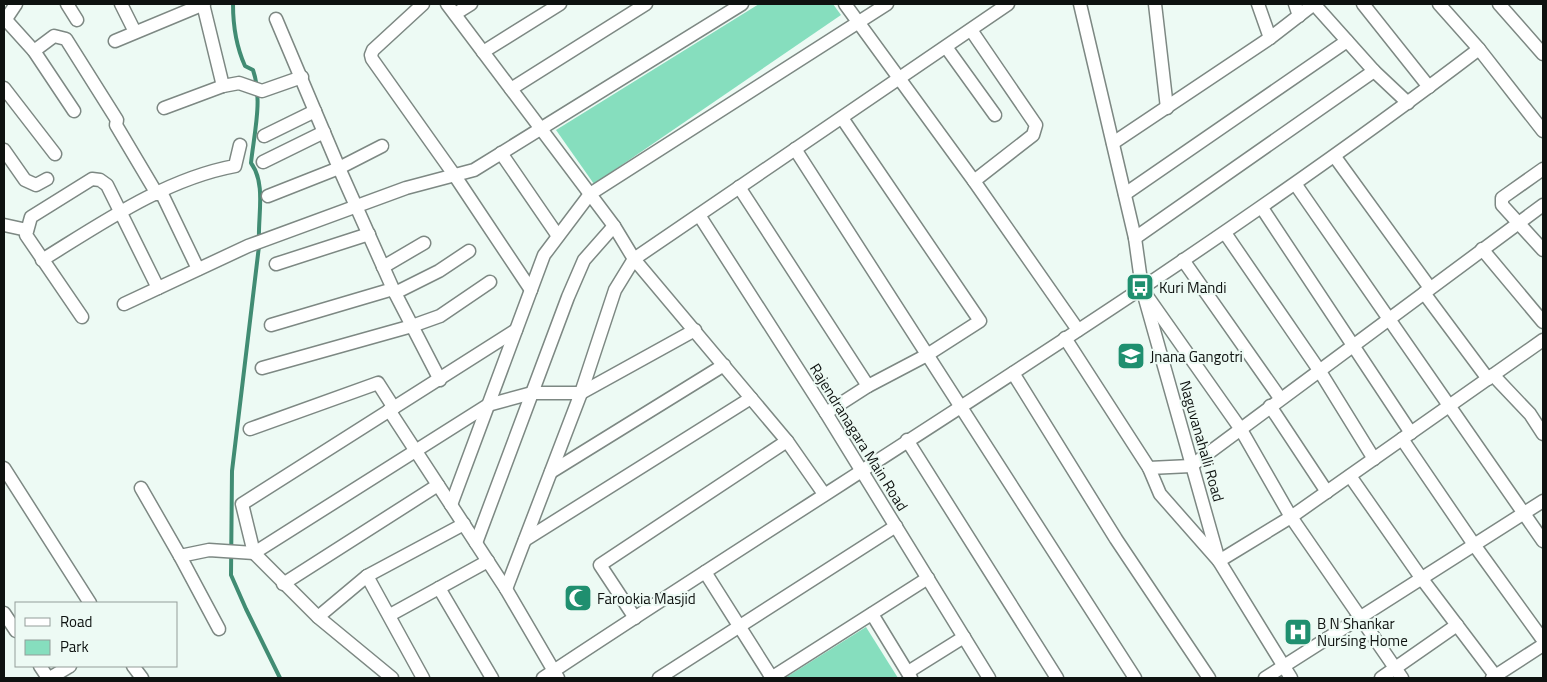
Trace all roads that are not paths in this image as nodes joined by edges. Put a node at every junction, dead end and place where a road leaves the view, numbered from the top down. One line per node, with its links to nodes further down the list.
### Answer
1 (16, 4): 24 (street)
2 (67, 4): 23 (street)
3 (121, 4): 27 (street)
4 (203, 4): 27 (street); 39 (street)
5 (423, 4): 65 (street)
6 (471, 4): 20 (street)
7 (560, 4): 34 (street)
8 (646, 4): 42 (street)
9 (742, 4): 50 (street)
10 (845, 4): 25 (street)
11 (887, 4): 25 (street)
12 (1008, 4): 26 (street)
13 (1080, 4): 54 (street, Naguvanahalli Road)
14 (1154, 4): 45 (street)
15 (1258, 4): 28 (street)
16 (1314, 4): 21 (street); 30 (street)
17 (1363, 4): 41 (street)
18 (1439, 4): 32 (street)
19 (1500, 4): 35 (street)
20 (451, 9): 34 (street)
21 (1297, 10): 28 (street)
22 (276, 19): 37 (street)
23 (77, 20)
24 (5, 21): 33 (street)
25 (858, 24): 38 (street); 71 (street)
26 (971, 30): 31 (street); 67 (street)
27 (135, 32): 29 (street)
28 (1270, 38): 45 (street)
29 (114, 41)
30 (1347, 41): 36 (street); 72 (street)
31 (946, 47): 38 (street); 48 (street)
32 (1479, 49): 41 (street); 51 (street)
33 (34, 51): 46 (street); 70 (street)
34 (483, 52): 42 (street)
35 (1543, 54)
36 (1374, 71): 43 (street); 86 (street)
37 (302, 77): 39 (street); 47 (street)
38 (900, 79): 49 (street); 67 (street)
39 (223, 86): 44 (street)
40 (4, 88): 60 (street)
41 (1429, 88): 43 (street)
42 (511, 89): 50 (street)
43 (1408, 103): 61 (street)
44 (164, 108)
45 (1167, 108): 54 (street)
46 (74, 110)
47 (315, 111): 52 (street); 53 (street)
48 (995, 115)
49 (842, 118): 57 (street); 115 (street)
50 (540, 128): 59 (street); 71 (street)
51 (1543, 131)
52 (324, 132): 62 (street); 63 (street)
53 (264, 136)
54 (1113, 143): 72 (street, Naguvanahalli Road)
55 (240, 146): 70 (street)
56 (382, 146): 63 (street)
57 (795, 149): 69 (street); 115 (street)
58 (4, 150): 66 (street)
59 (501, 153): 65 (street); 85 (street)
60 (55, 154)
61 (1335, 157): 68 (street); 101 (street)
62 (263, 162)
63 (339, 168): 73 (street); 75 (street)
64 (1543, 169): 79 (street)
65 (455, 176): 75 (street); 100 (street)
66 (47, 179)
67 (974, 181): 111 (street)
68 (1296, 185): 76 (street); 105 (street)
69 (739, 187): 78 (street); 122 (street)
70 (159, 193): 77 (street); 96 (street)
71 (590, 194): 81 (street); 85 (street)
72 (1125, 194): 86 (street, Naguvanahalli Road)
73 (268, 196)
74 (1543, 205): 79 (street)
75 (357, 207): 84 (street); 96 (street)
76 (1262, 208): 83 (street); 114 (street)
77 (122, 212): 82 (street); 92 (street); 98 (street)
78 (699, 215): 91 (street); 131 (street, Rajendranagara Main Road)
79 (1518, 223): 88 (street); 90 (street)
80 (4, 225): 82 (street)
81 (614, 226): 91 (street); 123 (street)
82 (27, 230): 92 (street)
83 (1225, 232): 93 (street); 118 (street)
84 (369, 234): 94 (street); 95 (street)
85 (558, 236): 100 (street)
86 (1135, 238): 99 (street, Naguvanahalli Road)
87 (424, 244): 95 (street)
88 (1482, 249): 101 (street); 106 (street)
89 (469, 250): 102 (street)
90 (1543, 250)
91 (634, 259): 110 (street); 124 (street)
92 (42, 260): 104 (street)
93 (1183, 260): 99 (street); 126 (street)
94 (276, 264)
95 (383, 267): 102 (street)
96 (198, 269): 98 (street)
97 (490, 282): 108 (street)
98 (158, 288): 103 (street)
99 (1142, 288): 111 (street); 132 (street); 140 (street, Naguvanahalli Road)
100 (531, 290): 109 (street)
101 (1427, 290): 105 (street); 120 (street)
102 (394, 291): 107 (street); 108 (street)
103 (124, 304)
104 (82, 317)
105 (1389, 318): 114 (street); 128 (street)
106 (1543, 322)
107 (271, 325)
108 (412, 326): 117 (street); 121 (street)
109 (516, 330): 121 (street); 127 (street)
110 (695, 330): 116 (street); 124 (street)
111 (1078, 330): 112 (street)
112 (1065, 338): 119 (street); 142 (street)
113 (1543, 340): 120 (street)
114 (1353, 345): 118 (street); 135 (street)
115 (927, 355): 122 (street); 129 (street)
116 (724, 365): 125 (street); 144 (street)
117 (262, 368)
118 (1319, 370): 126 (street); 139 (street)
119 (1012, 373): 129 (street); 203 (street)
120 (1491, 377): 128 (street); 134 (street)
121 (440, 380): 130 (street)
122 (868, 386): 131 (street)
123 (532, 394): 124 (street); 127 (street); 158 (street)
124 (581, 394): 144 (street)
125 (751, 398): 137 (street); 156 (street)
126 (1275, 402): 132 (street); 148 (street)
127 (488, 405): 138 (street); 151 (street)
128 (1449, 405): 135 (street); 152 (street)
129 (959, 407): 136 (street); 202 (street)
130 (391, 409): 133 (street); 138 (street); 160 (street)
131 (826, 413): 143 (street, Rajendranagara Main Road)
132 (1240, 428): 140 (street); 153 (street)
133 (250, 429)
134 (1543, 434)
135 (1407, 436): 139 (street); 159 (street)
136 (907, 440): 143 (street); 201 (street)
137 (787, 441): 149 (street); 176 (street)
138 (415, 450): 146 (street); 160 (street)
139 (1374, 458): 145 (street)
140 (1191, 466): 142 (street); 163 (street, Naguvanahalli Road)
141 (4, 468): 171 (street)
142 (1149, 468): 163 (street)
143 (861, 470): 149 (street); 155 (street, Rajendranagara Main Road)
144 (551, 472): 156 (street)
145 (1350, 476): 148 (street); 167 (street)
146 (438, 485): 151 (street); 168 (street)
147 (141, 488): 161 (street)
148 (1327, 492): 153 (street)
149 (824, 494): 164 (street)
150 (1543, 501): 152 (street)
151 (451, 504): 154 (street)
152 (1524, 513): 157 (street); 159 (street)
153 (1291, 517): 163 (street); 177 (street)
154 (464, 524): 158 (street); 165 (street)
155 (896, 526): 166 (street, Rajendranagara Main Road); 179 (street)
156 (525, 540): 170 (street)
157 (1543, 541)
158 (476, 543): 162 (street)
159 (1475, 546): 167 (street); 183 (street)
160 (254, 553): 161 (street); 168 (street)
161 (180, 556): 180 (street)
162 (488, 561): 169 (street); 170 (street)
163 (1219, 561): 188 (street, Naguvanahalli Road)
164 (705, 572): 176 (street); 179 (street)
165 (367, 576): 174 (street); 175 (street)
166 (928, 578): 173 (street); 182 (street, Rajendranagara Main Road)
167 (1422, 579): 177 (street); 178 (street)
168 (283, 584): 175 (street)
169 (439, 588): 174 (street); 197 (street)
170 (506, 589): 191 (street)
171 (89, 602)
172 (4, 613): 181 (street)
173 (872, 614): 190 (street); 199 (street)
174 (390, 615): 196 (street)
175 (318, 617): 195 (street)
176 (635, 618): 191 (street)
177 (1360, 618): 188 (street); 189 (street)
178 (1457, 625): 189 (street); 192 (street)
179 (740, 626): 198 (street); 199 (street)
180 (219, 629)
181 (15, 630)
182 (964, 637): 190 (street); 200 (street, Rajendranagara Main Road)
183 (1543, 640)
184 (1543, 646): 192 (street)
185 (41, 667): 193 (street)
186 (68, 667): 193 (street)
187 (133, 667): 194 (street)
188 (1283, 667): 204 (street); 205 (street, Naguvanahalli Road)
189 (1398, 674): 206 (street)
190 (910, 675)
191 (552, 676)
192 (1495, 677)
193 (49, 678)
194 (142, 678)
195 (392, 678)
196 (423, 678)
197 (492, 678)
198 (659, 678)
199 (772, 678)
200 (990, 678)
201 (1057, 678)
202 (1135, 678)
203 (1209, 678)
204 (1265, 678)
205 (1291, 678)
206 (1381, 678)

